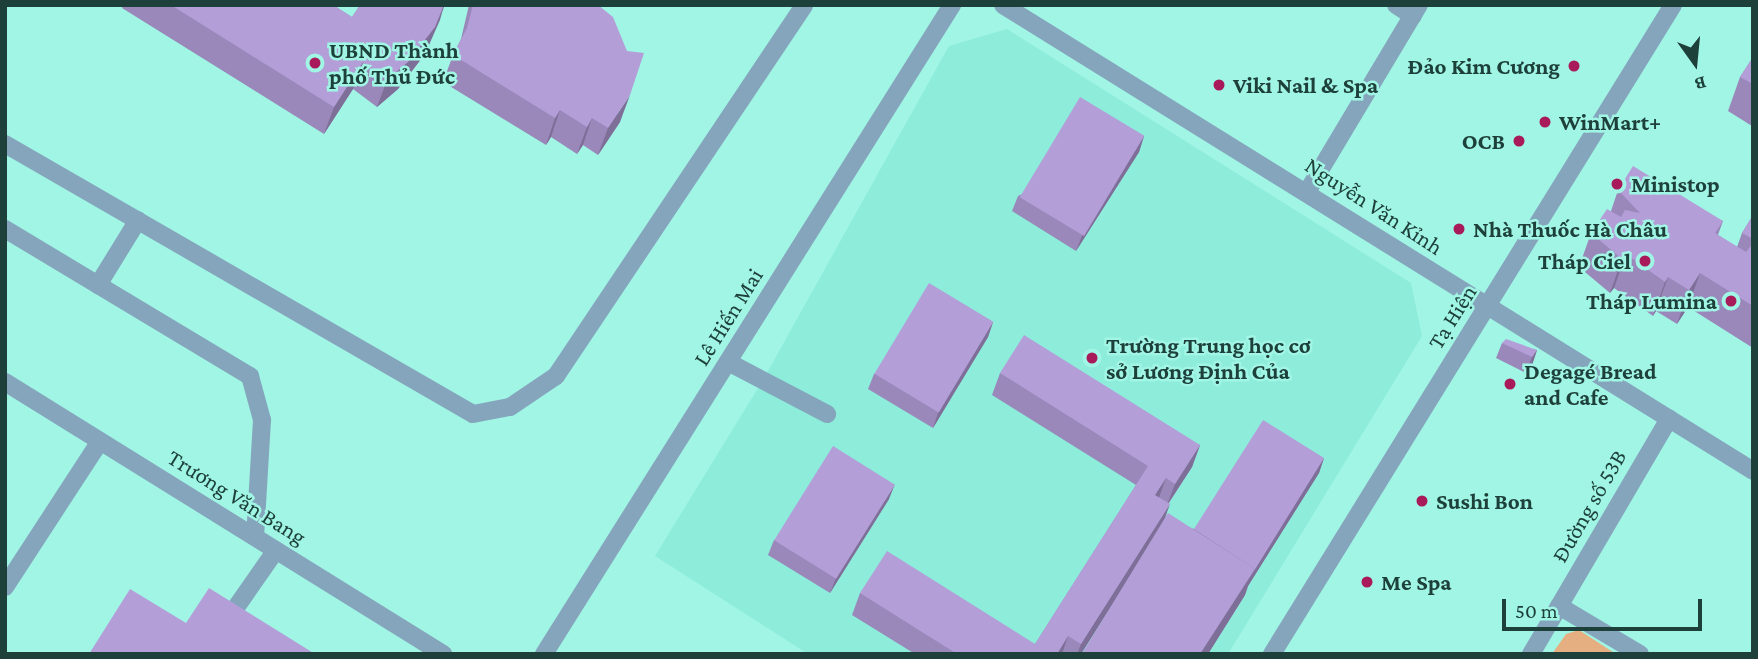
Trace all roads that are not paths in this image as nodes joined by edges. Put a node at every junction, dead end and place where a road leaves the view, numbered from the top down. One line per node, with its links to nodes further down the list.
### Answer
1 (804, 5): 9 (street)
2 (952, 5): 13 (street, Lê Hiến Mai)
3 (1003, 5): 8 (street, Nguyễn Văn Kỉnh)
4 (1396, 5): 6 (street)
5 (1673, 5): 12 (street, Tạ Hiện)
6 (1416, 10): 8 (street)
7 (5, 144): 9 (street)
8 (1307, 192): 12 (street, Nguyễn Văn Kỉnh)
9 (138, 220): 11 (street)
10 (5, 229): 11 (street)
11 (98, 285): 19 (street)
12 (1486, 308): 16 (street, Nguyễn Văn Kỉnh); 26 (street, Tạ Hiện)
13 (728, 362): 15 (street); 25 (street, Lê Hiến Mai)
14 (5, 382): 17 (street, Trương Văn Bang)
15 (827, 414)
16 (1669, 419): 18 (street, Nguyễn Văn Kỉnh); 22 (street, Đường số 53B)
17 (100, 441): 19 (street, Trương Văn Bang); 21 (street)
18 (1753, 471)
19 (255, 537): 20 (street, Trương Văn Bang)
20 (276, 550): 23 (street); 24 (street, Trương Văn Bang)
21 (5, 587)
22 (1559, 606): 27 (street, Đường số 53B); 28 (street)
23 (258, 635)
24 (443, 654)
25 (544, 654)
26 (1272, 654)
27 (1531, 654)
28 (1640, 654)

